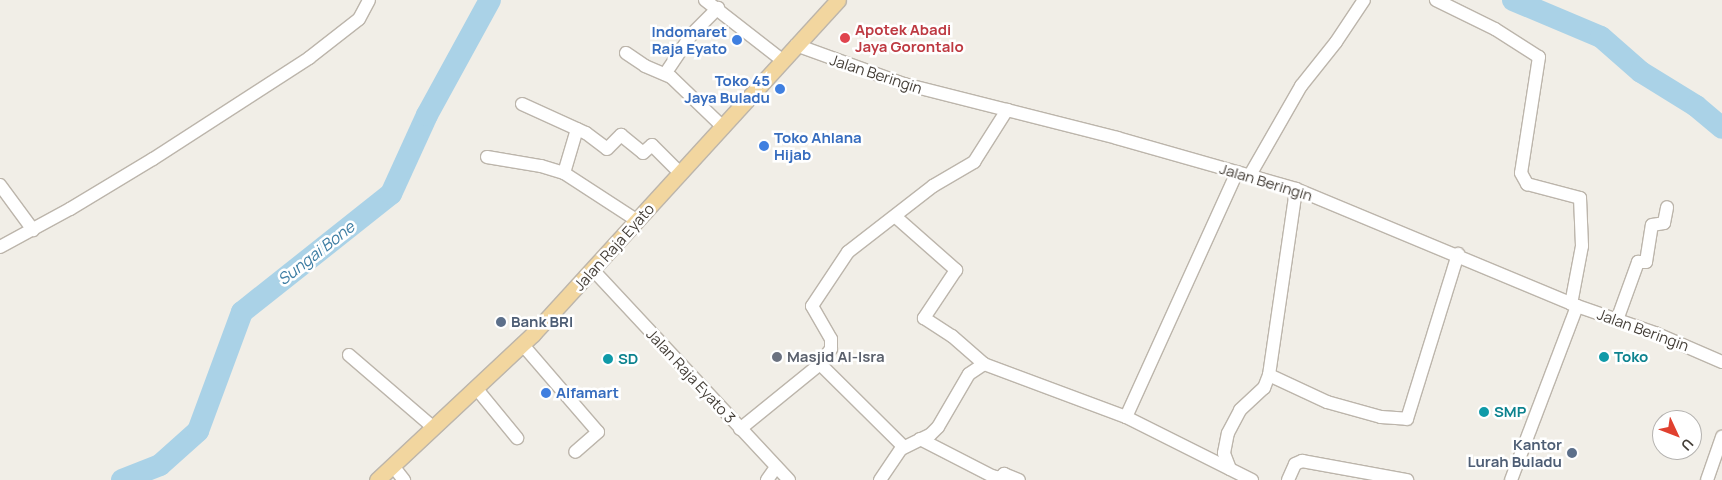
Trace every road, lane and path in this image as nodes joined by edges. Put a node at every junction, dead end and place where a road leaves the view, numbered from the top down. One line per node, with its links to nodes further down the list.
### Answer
1 (369, 0): 25 (street)
2 (704, 0): 6 (street)
3 (838, 0): 7 (main road, Jalan Raja Eyato)
4 (1364, 0): 19 (street)
5 (1436, 0): 29 (street)
6 (718, 8): 9 (street); 10 (street)
7 (796, 46): 9 (main road, Jalan Raja Eyato); 12 (street, Jalan Beringin)
8 (626, 53): 10 (street)
9 (782, 60): 13 (main road, Jalan Raja Eyato)
10 (665, 74): 13 (street)
11 (522, 104): 14 (street)
12 (1008, 110): 16 (street, Jalan Beringin); 23 (street)
13 (722, 126): 18 (main road, Jalan Raja Eyato)
14 (576, 129): 17 (street); 18 (street)
15 (487, 157): 17 (street)
16 (1237, 172): 19 (street, Jalan Beringin); 38 (street)
17 (564, 173): 24 (street)
18 (680, 173): 24 (main road, Jalan Raja Eyato)
19 (1250, 175): 21 (street, Jalan Beringin)
20 (0, 185): 25 (street)
21 (1296, 190): 27 (street, Jalan Beringin); 36 (street)
22 (1667, 207): 30 (street)
23 (897, 218): 34 (street); 35 (street)
24 (638, 221): 28 (main road, Jalan Raja Eyato)
25 (33, 230): 26 (street)
26 (0, 247)
27 (1458, 254): 29 (street, Jalan Beringin); 36 (street)
28 (594, 271): 31 (main road, Jalan Raja Eyato); 40 (street, Jalan Raja Eyato 3)
29 (1574, 305): 30 (street, Jalan Beringin); 49 (street)
30 (1617, 320): 33 (street, Jalan Beringin)
31 (522, 344): 37 (main road, Jalan Raja Eyato); 45 (street)
32 (349, 355): 39 (street)
33 (1722, 362)
34 (820, 364): 40 (street); 44 (street)
35 (984, 364): 38 (street); 43 (street)
36 (1269, 375): 48 (street)
37 (476, 388): 39 (main road, Jalan Raja Eyato); 42 (street)
38 (1126, 418): 48 (street)
39 (434, 428): 46 (main road, Jalan Raja Eyato)
40 (740, 429): 47 (street, Jalan Raja Eyato 3)
41 (1722, 437): 59 (street)
42 (518, 438)
43 (920, 439): 44 (street); 55 (street)
44 (904, 446): 54 (street)
45 (575, 452)
46 (393, 466): 50 (main road, Jalan Raja Eyato); 51 (street)
47 (776, 467): 52 (street); 53 (street, Jalan Raja Eyato 3)
48 (1230, 469): 56 (street)
49 (1515, 479)
50 (377, 480)
51 (404, 480)
52 (767, 480)
53 (789, 480)
54 (880, 480)
55 (1019, 480)
56 (1252, 480)
57 (1288, 480): 58 (street)
58 (1407, 480)
59 (1707, 480)

